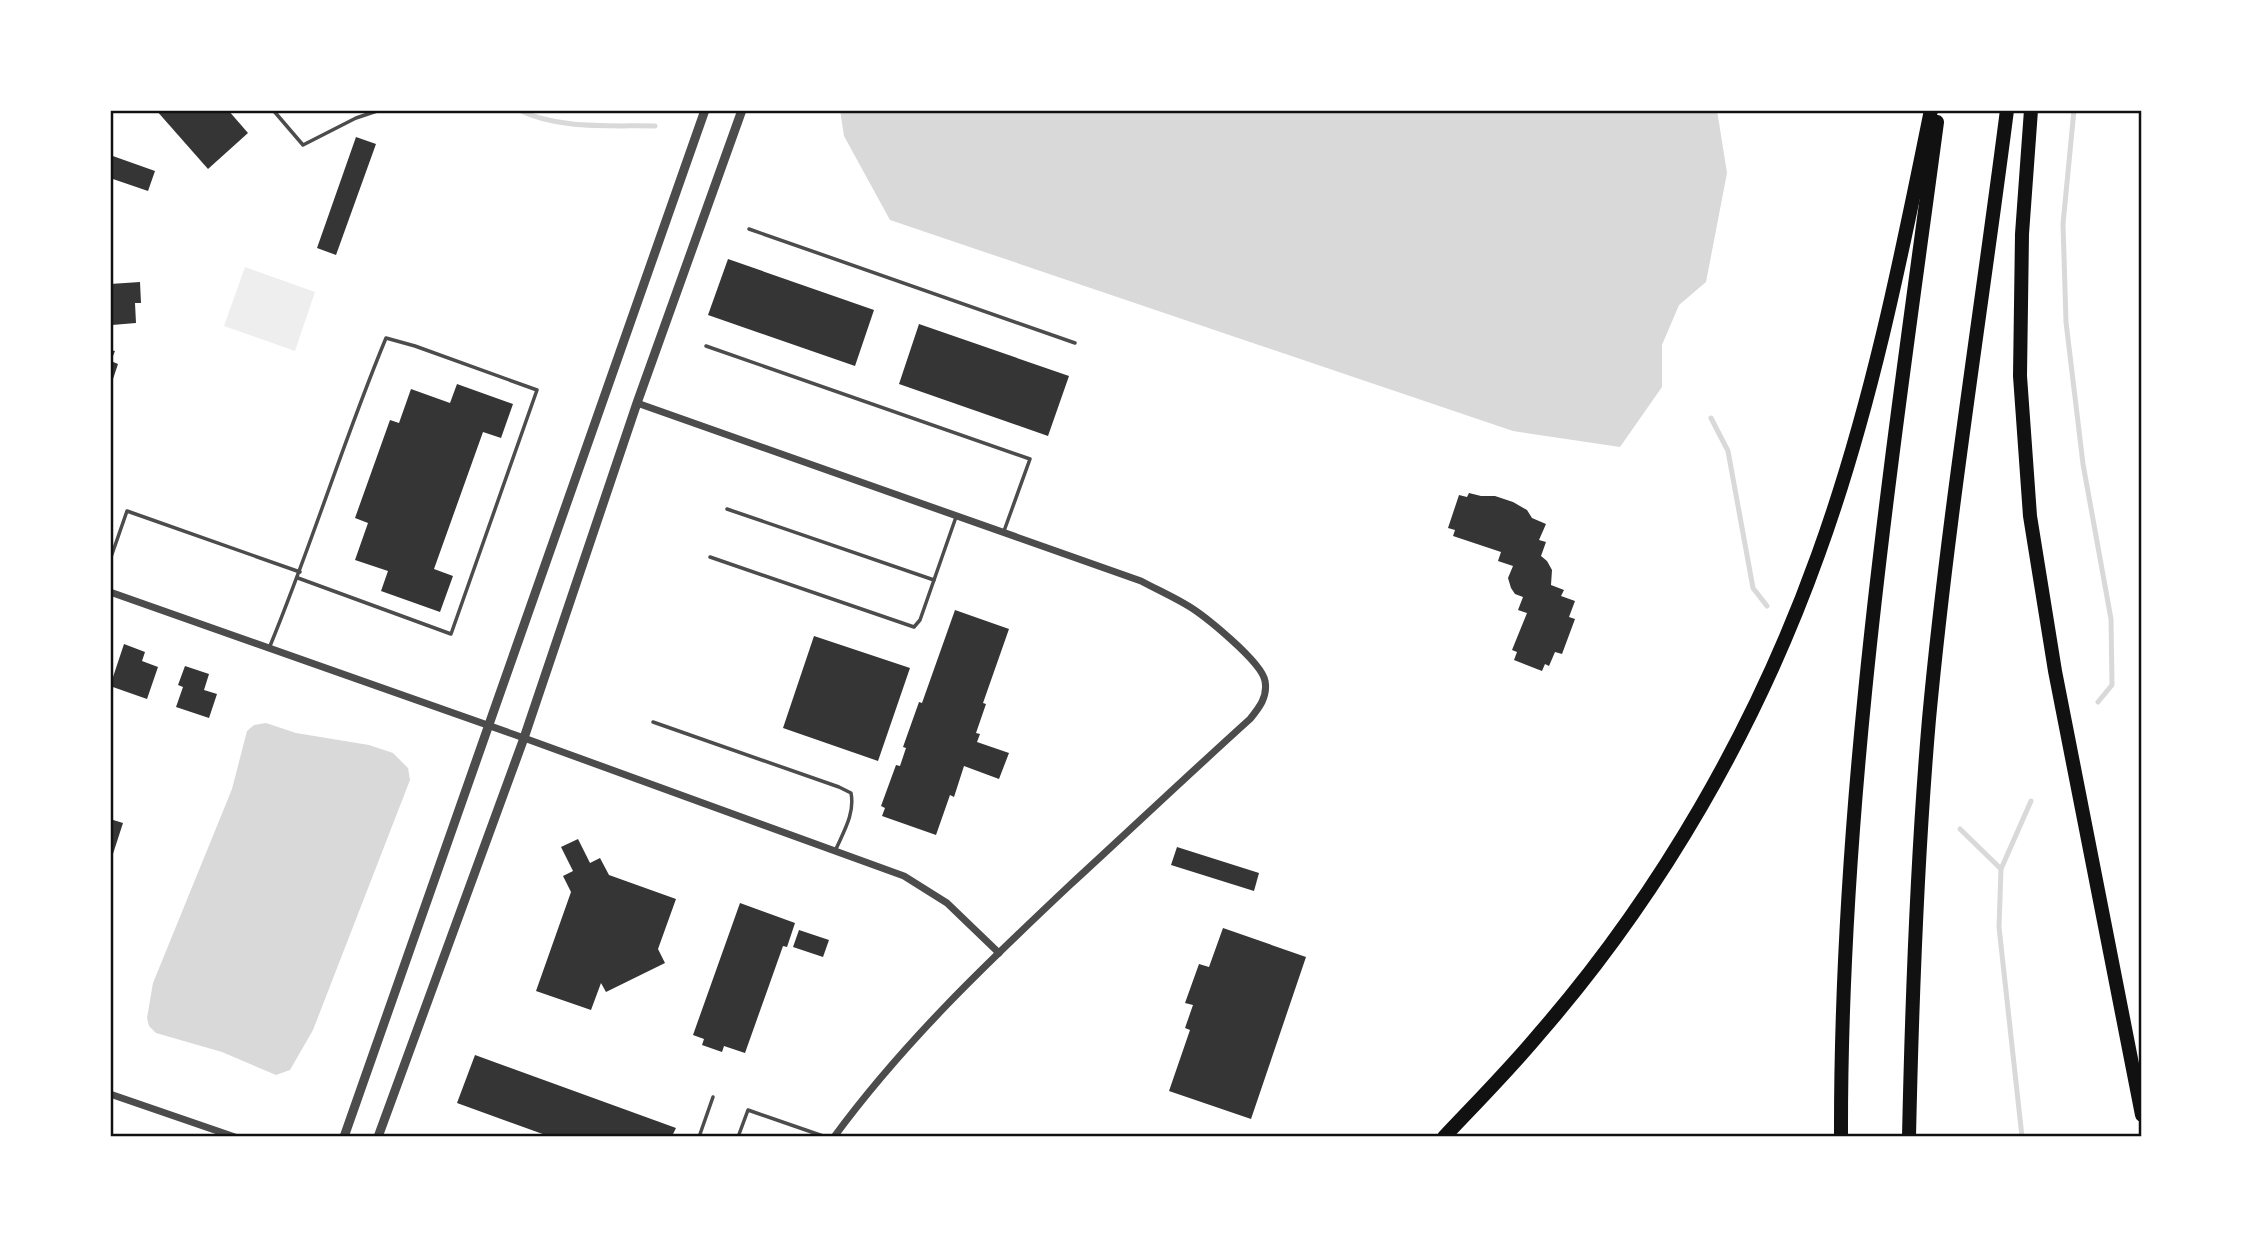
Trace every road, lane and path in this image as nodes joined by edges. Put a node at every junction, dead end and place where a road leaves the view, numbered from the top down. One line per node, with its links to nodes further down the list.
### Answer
1 (273, 110): 2 (lane)
2 (380, 110)
3 (705, 110): 24 (street)
4 (742, 110): 12 (street)
5 (1931, 110): 38 (highway)
6 (1939, 110): 39 (highway)
7 (2007, 110): 40 (highway)
8 (2031, 110): 30 (highway)
9 (749, 229): 10 (lane)
10 (1075, 342)
11 (706, 346): 15 (lane)
12 (637, 403): 14 (street); 25 (street)
13 (727, 509): 20 (lane)
14 (956, 517): 15 (street); 20 (lane)
15 (1004, 533): 27 (street)
16 (710, 557): 20 (lane)
17 (110, 560): 18 (lane)
18 (300, 572): 19 (lane); 19 (lane)
19 (298, 578): 22 (lane)
20 (934, 580)
21 (110, 592): 22 (street)
22 (269, 648): 24 (street)
23 (653, 722): 26 (lane)
24 (489, 726): 25 (street); 32 (street)
25 (524, 738): 26 (street); 33 (street)
26 (836, 849): 27 (street)
27 (999, 953): 37 (street)
28 (110, 1094): 31 (street)
29 (713, 1097): 34 (lane)
30 (2142, 1115)
31 (236, 1137)
32 (344, 1137)
33 (378, 1137)
34 (699, 1137)
35 (738, 1137): 36 (lane)
36 (826, 1137)
37 (834, 1137)
38 (1444, 1137)
39 (1841, 1137)
40 (1909, 1137)

